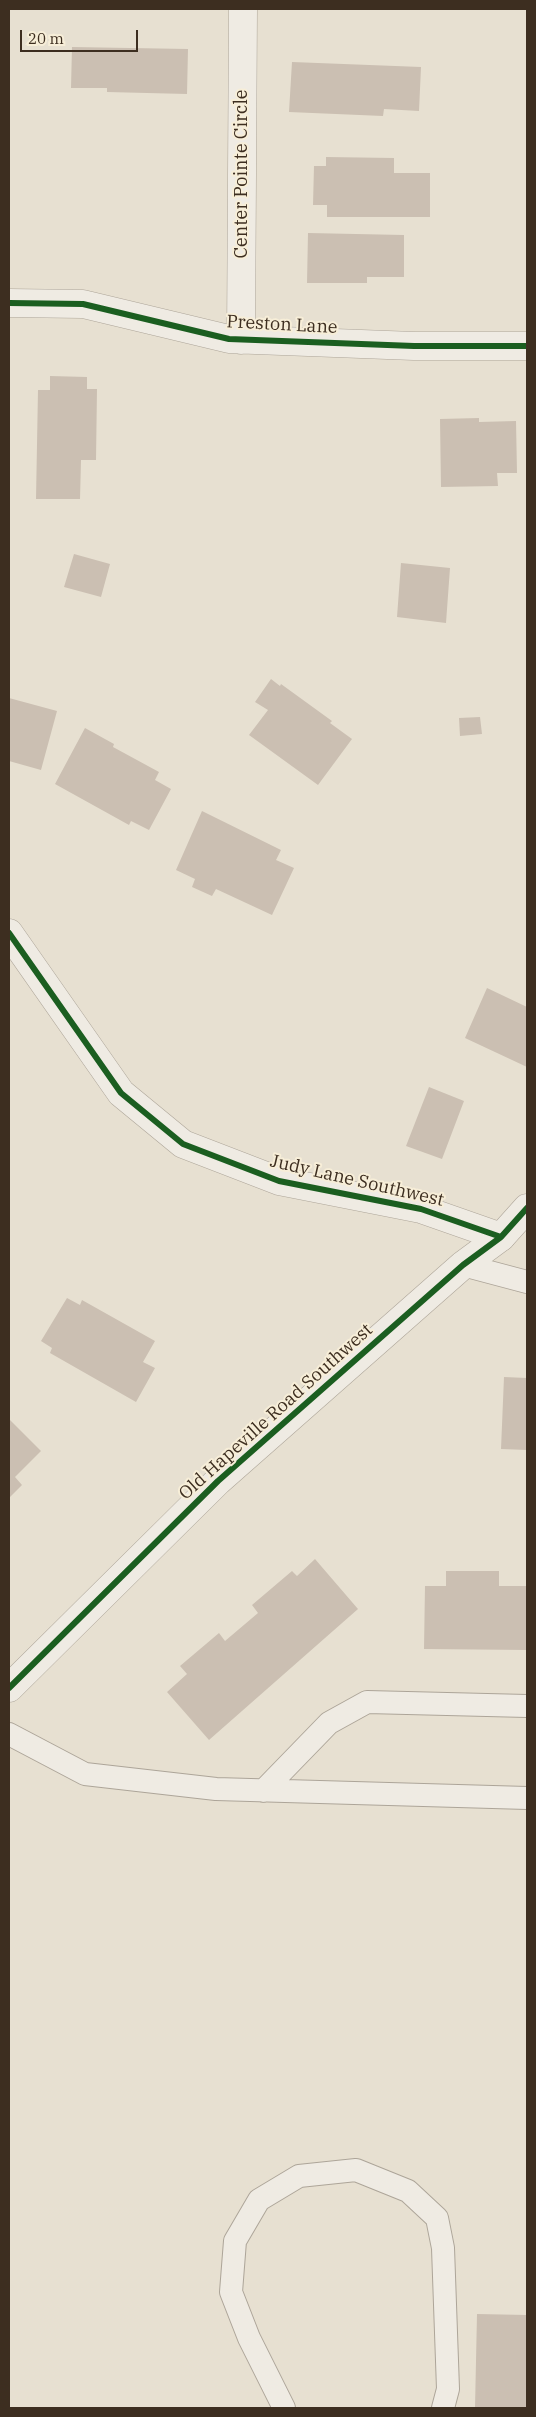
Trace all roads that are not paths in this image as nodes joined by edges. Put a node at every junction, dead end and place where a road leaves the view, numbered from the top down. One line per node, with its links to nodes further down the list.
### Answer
1 (243, 9): 3 (street, Center Pointe Circle)
2 (9, 303): 3 (street, Preston Lane)
3 (241, 340): 4 (street, Preston Lane)
4 (527, 346)
5 (9, 934): 7 (street, Judy Lane Southwest)
6 (527, 1208): 7 (street, Old Hapeville Road Southwest)
7 (501, 1237): 8 (street, Old Hapeville Road Southwest)
8 (463, 1266): 9 (lane); 10 (street, Old Hapeville Road Southwest)
9 (527, 1282)
10 (9, 1688)
11 (527, 1706): 13 (lane)
12 (9, 1734): 13 (lane)
13 (263, 1791): 14 (lane)
14 (527, 1798)
15 (284, 2408): 16 (lane)
16 (443, 2408)

